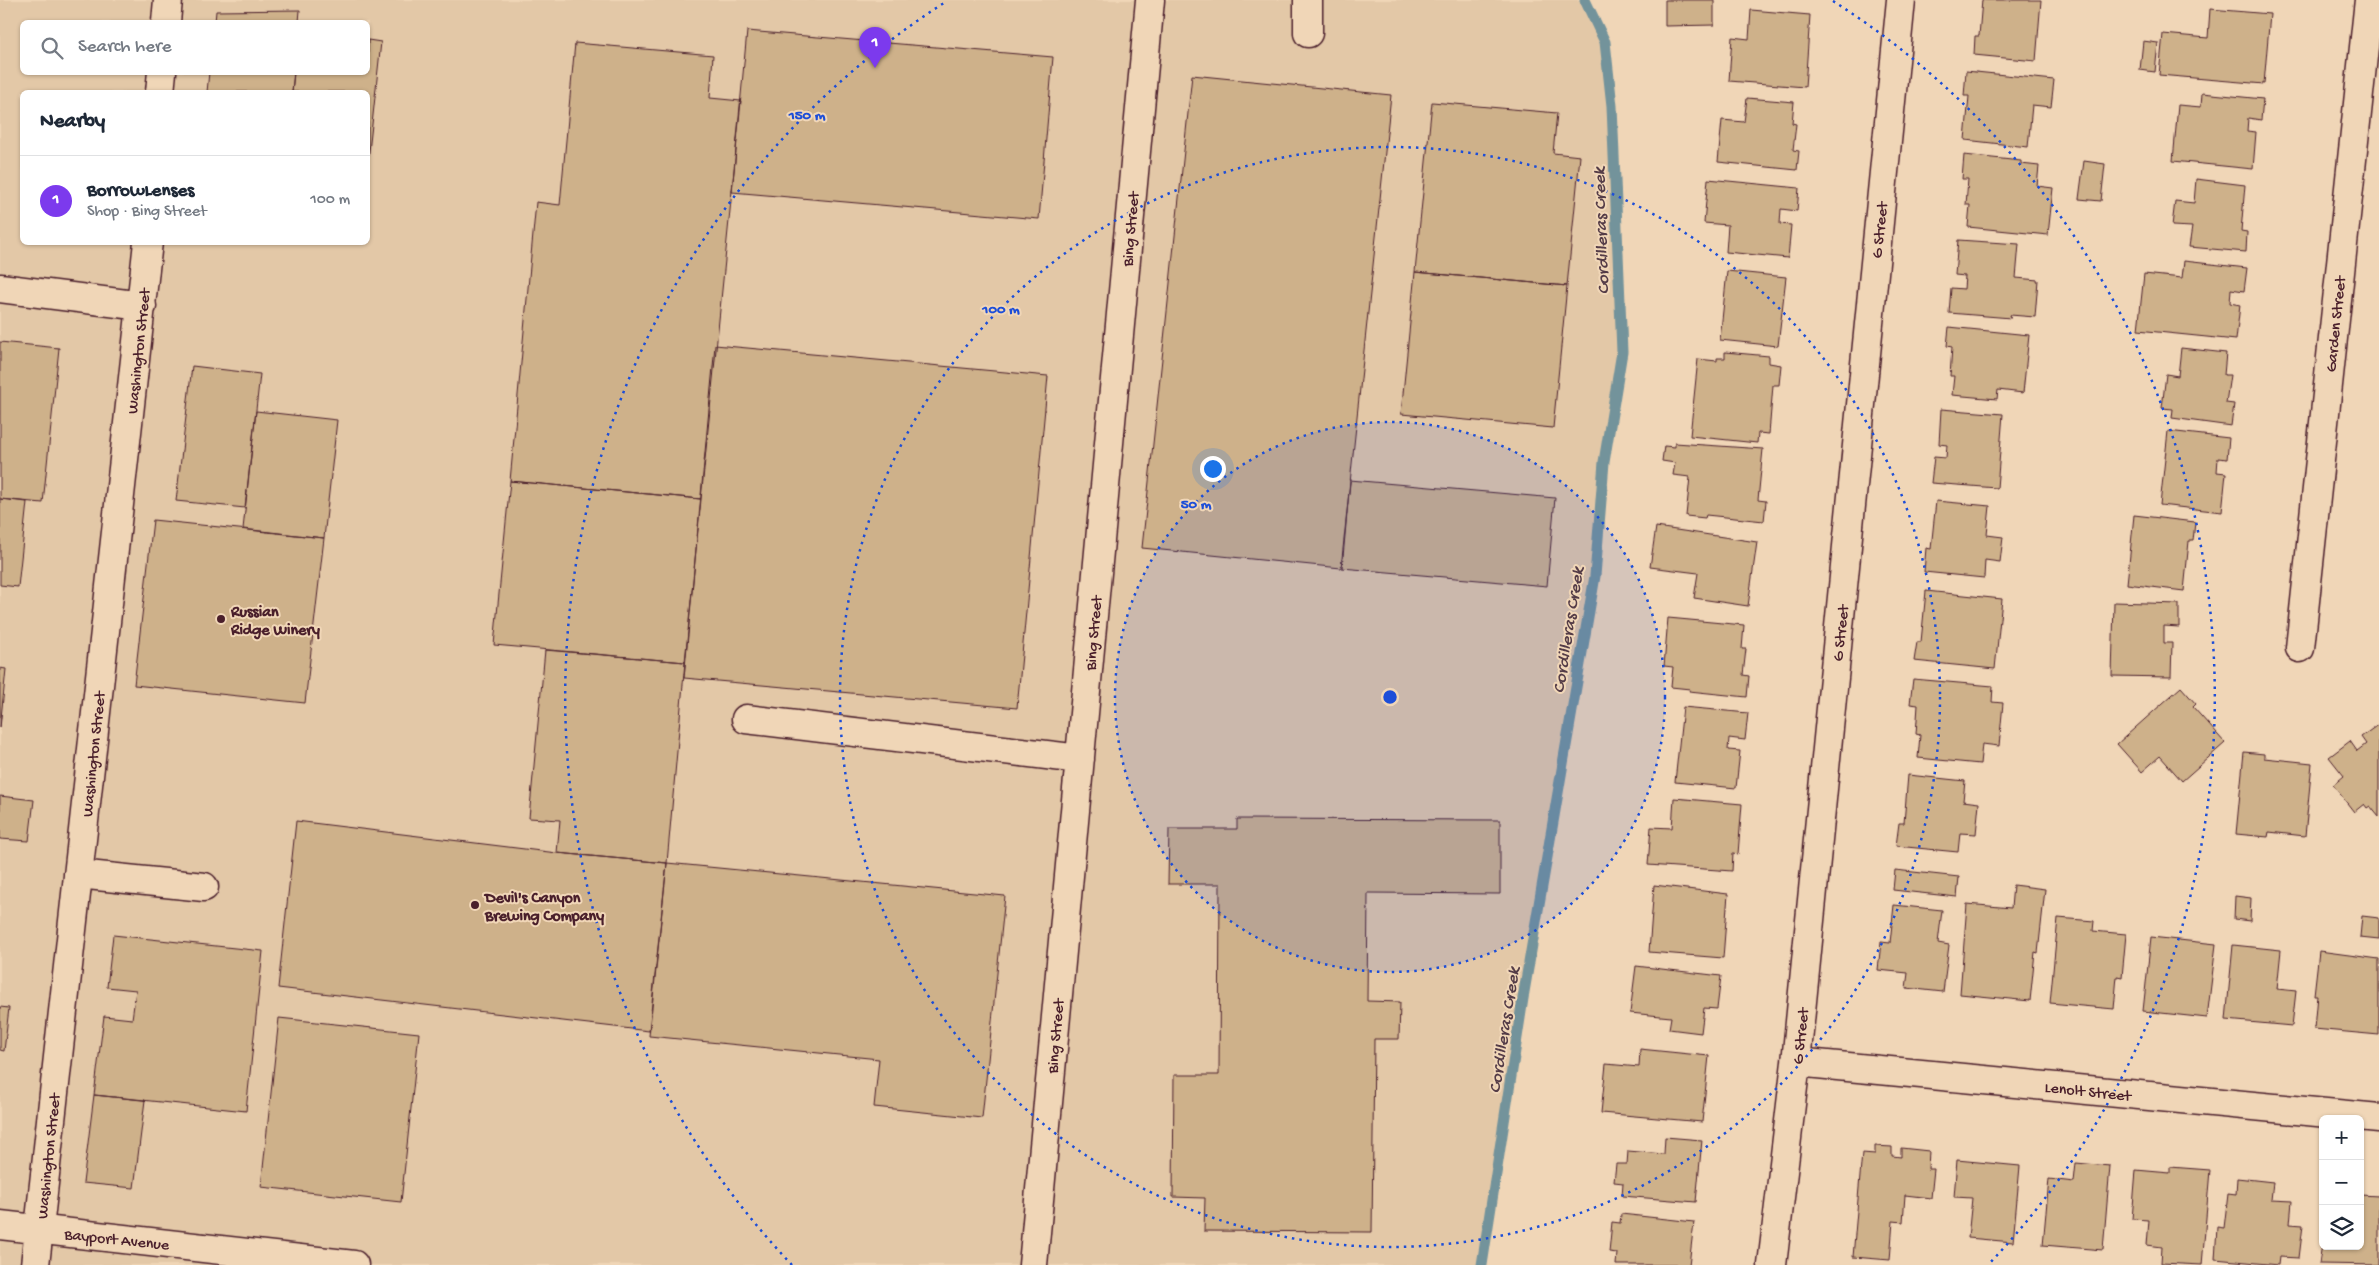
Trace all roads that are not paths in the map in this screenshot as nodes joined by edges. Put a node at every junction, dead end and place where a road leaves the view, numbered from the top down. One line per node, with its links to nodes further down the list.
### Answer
1 (168, 0): 6 (street)
2 (1150, 0): 15 (street, Bing Street)
3 (1308, 0): 7 (street)
4 (1901, 0): 18 (street, G Street)
5 (2369, 0): 13 (street, Garden Street)
6 (166, 20)
7 (1308, 33)
8 (162, 75): 9 (street)
9 (160, 90)
10 (148, 245): 12 (street, Washington Street)
11 (0, 288): 12 (street)
12 (142, 306): 16 (street, Washington Street)
13 (2300, 648)
14 (746, 719): 15 (street)
15 (1080, 759): 24 (street, Bing Street)
16 (78, 874): 17 (street); 21 (street, Washington Street)
17 (204, 887)
18 (1796, 1062): 19 (street, Lenolt Street); 25 (street, G Street)
19 (2379, 1118)
20 (0, 1225): 21 (street, Bayport Avenue)
21 (39, 1229): 22 (street, Washington Street); 23 (street, Bayport Avenue)
22 (35, 1265)
23 (354, 1265)
24 (1033, 1265)
25 (1772, 1265)

